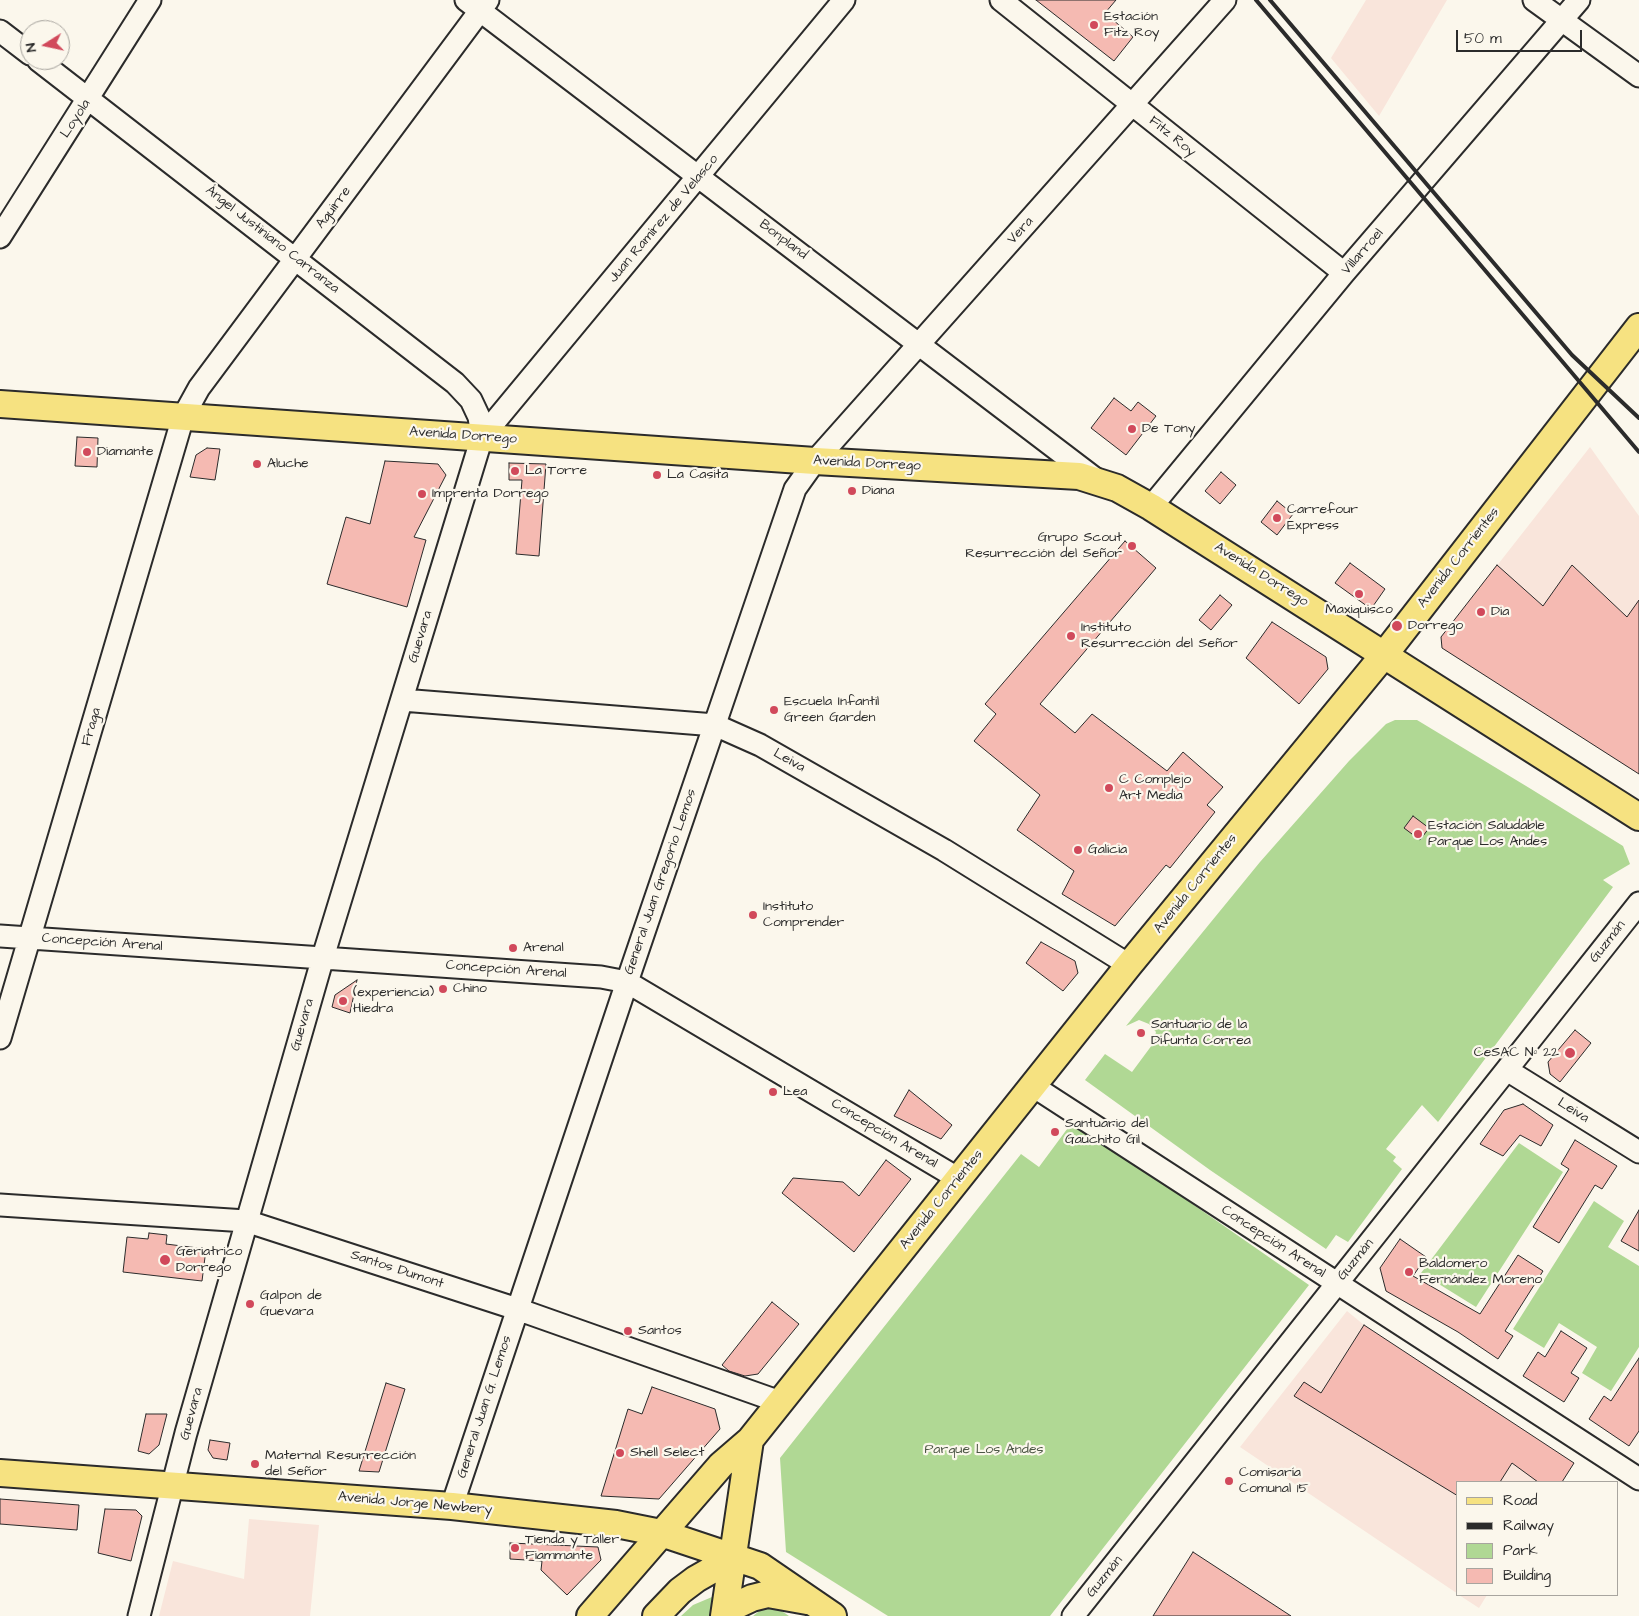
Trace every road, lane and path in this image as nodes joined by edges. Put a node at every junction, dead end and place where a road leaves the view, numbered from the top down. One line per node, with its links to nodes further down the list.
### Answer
1 (150, 0): 13 (street, Loyola)
2 (844, 0): 15 (street, Juan Ramírez de Velasco)
3 (1001, 0): 14 (street, Fitz Roy)
4 (1225, 0): 14 (street, Vera)
5 (1534, 0): 8 (street)
6 (1579, 0): 8 (street, Villarroel)
7 (478, 4): 15 (street, Bonpland); 17 (street, Aguirre)
8 (1562, 20): 12 (street); 18 (street, Villarroel)
9 (0, 31): 10 (street)
10 (20, 46)
11 (51, 70): 13 (street, Ángel Justiniano Carranza)
12 (1639, 76)
13 (89, 98): 16 (street, Loyola); 17 (street, Ángel Justiniano Carranza)
14 (1132, 105): 18 (street, Fitz Roy); 20 (street, Vera)
15 (698, 177): 20 (street, Bonpland); 23 (street, Juan Ramírez de Velasco)
16 (0, 237)
17 (296, 259): 22 (street, Aguirre); 23 (street, Ángel Justiniano Carranza)
18 (1344, 274): 26 (street, Villarroel)
19 (1639, 327): 27 (main road, Avenida Corrientes)
20 (921, 344): 24 (street, Vera); 25 (street, Bonpland)
21 (0, 404): 22 (main road, Avenida Dorrego)
22 (182, 417): 23 (main road, Avenida Dorrego); 33 (street, Fraga)
23 (482, 437): 24 (main road, Avenida Dorrego); 28 (street, Guevara)
24 (815, 461): 25 (main road, Avenida Dorrego); 29 (street, General Juan Gregorio Lemos)
25 (1099, 482): 26 (main road, Avenida Dorrego)
26 (1151, 507): 27 (main road, Avenida Dorrego)
27 (1384, 655): 30 (main road, Avenida Dorrego); 35 (main road, Avenida Corrientes)
28 (402, 700): 29 (street, Leiva); 34 (street, Guevara)
29 (715, 725): 35 (street, Leiva); 36 (street, General Juan Gregorio Lemos)
30 (1639, 817)
31 (1639, 903): 38 (street, Guzmán)
32 (0, 936): 33 (street, Concepción Arenal)
33 (30, 939): 34 (street, Concepción Arenal); 37 (street, Fraga)
34 (323, 957): 36 (street, Concepción Arenal); 43 (street, Guevara)
35 (1129, 966): 39 (main road, Avenida Corrientes)
36 (627, 982): 41 (street, Concepción Arenal); 45 (street, General Juan Gregorio Lemos)
37 (0, 1038)
38 (1507, 1070): 40 (street, Leiva); 44 (street, Guzmán)
39 (1033, 1086): 41 (main road, Avenida Corrientes); 44 (street, Concepción Arenal)
40 (1639, 1152)
41 (959, 1178): 46 (main road, Avenida Corrientes)
42 (0, 1205): 43 (street, Santos Dumont)
43 (246, 1221): 45 (street, Santos Dumont); 50 (street, Guevara)
44 (1337, 1284): 49 (street, Concepción Arenal); 59 (street, Guzmán)
45 (517, 1309): 46 (street, Santos Dumont); 51 (street, General Juan G. Lemos)
46 (780, 1402): 47 (main road, Avenida Corrientes)
47 (750, 1440): 52 (main road, Avenida Corrientes); 53 (main road)
48 (0, 1473): 50 (main road, Avenida Jorge Newbery)
49 (1639, 1479)
50 (172, 1486): 51 (main road, Avenida Jorge Newbery); 55 (street, Guevara)
51 (452, 1506): 52 (main road, Avenida Jorge Newbery)
52 (661, 1533): 53 (main road, Avenida Jorge Newbery); 56 (main road, Avenida Corrientes)
53 (733, 1558): 54 (main road, Avenida Jorge Newbery); 57 (main road); 58 (main road)
54 (823, 1610): 58 (main road, Avenida Jorge Newbery)
55 (139, 1616)
56 (590, 1616)
57 (656, 1616)
58 (724, 1616)
59 (1073, 1616)

